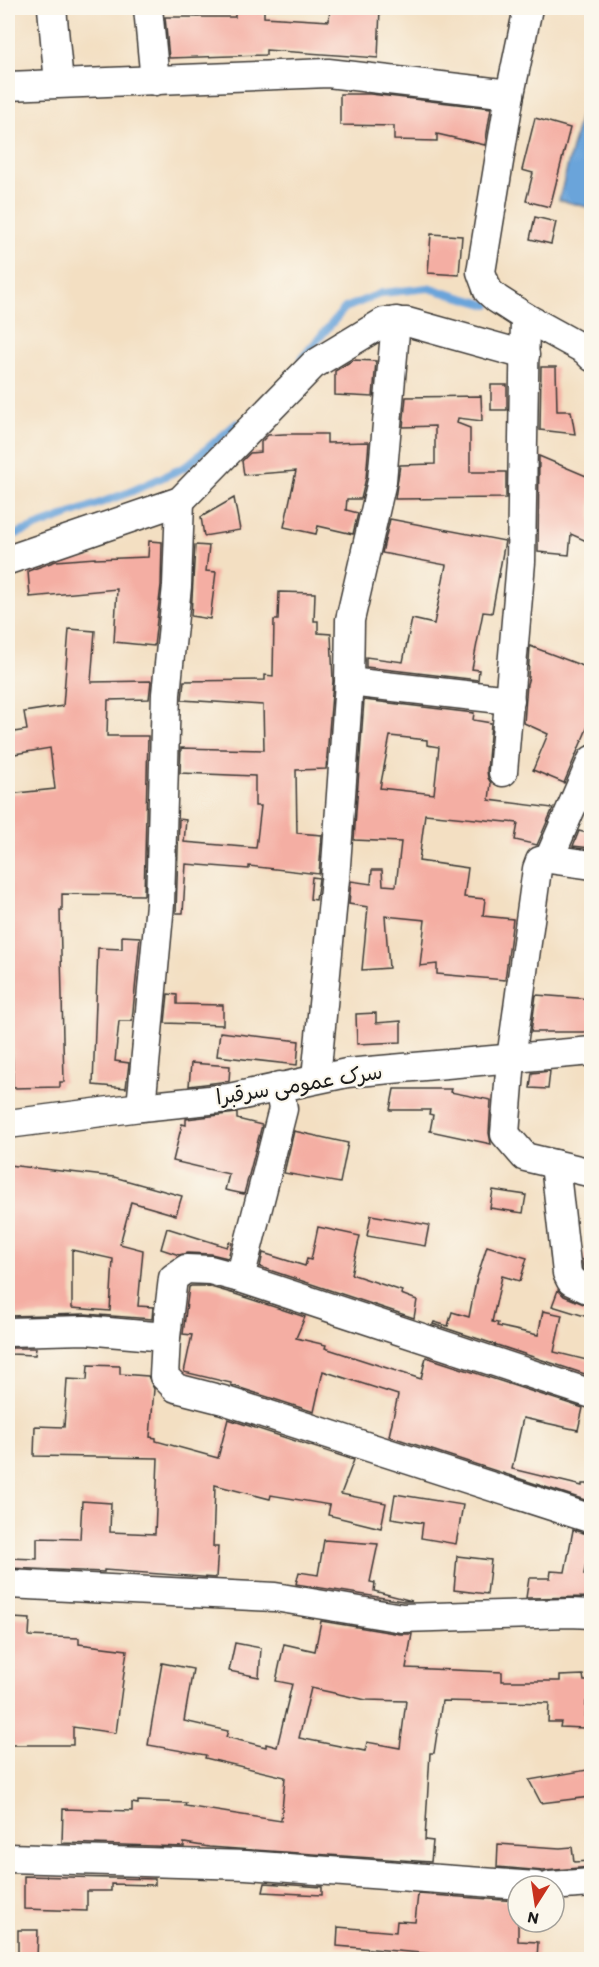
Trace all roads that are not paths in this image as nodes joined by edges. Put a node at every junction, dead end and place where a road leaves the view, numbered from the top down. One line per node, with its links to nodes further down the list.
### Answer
1 (52, 8): 5 (street)
2 (148, 8): 4 (street)
3 (528, 8): 7 (street)
4 (154, 81): 5 (street); 7 (street)
5 (59, 83): 6 (street)
6 (8, 86)
7 (510, 94): 8 (street)
8 (525, 317): 10 (street); 11 (street)
9 (396, 321): 10 (street); 12 (street); 14 (street)
10 (525, 354): 15 (street)
11 (591, 357)
12 (180, 501): 13 (street); 24 (street)
13 (8, 560)
14 (349, 682): 15 (street); 22 (street)
15 (510, 700): 17 (street)
16 (591, 760): 18 (street)
17 (504, 772)
18 (549, 859): 19 (street); 21 (street)
19 (591, 865)
20 (591, 1051): 21 (street, سرک عمومی سرقبرا)
21 (511, 1059): 22 (street, سرک عمومی سرقبرا); 26 (street)
22 (316, 1078): 23 (street, سرک عمومی سرقبرا)
23 (279, 1086): 24 (street, سرک عمومی سرقبرا); 28 (street)
24 (141, 1107): 25 (street, سرک عمومی سرقبرا)
25 (8, 1124)
26 (555, 1164): 27 (street); 29 (street)
27 (591, 1173)
28 (240, 1278): 31 (street); 32 (street)
29 (591, 1291)
30 (8, 1332): 31 (street)
31 (166, 1337): 33 (street)
32 (591, 1394)
33 (591, 1519)
34 (8, 1584): 35 (street)
35 (591, 1614)
36 (8, 1858): 38 (street)
37 (591, 1883): 39 (street)
38 (506, 1884)
39 (566, 1885)

